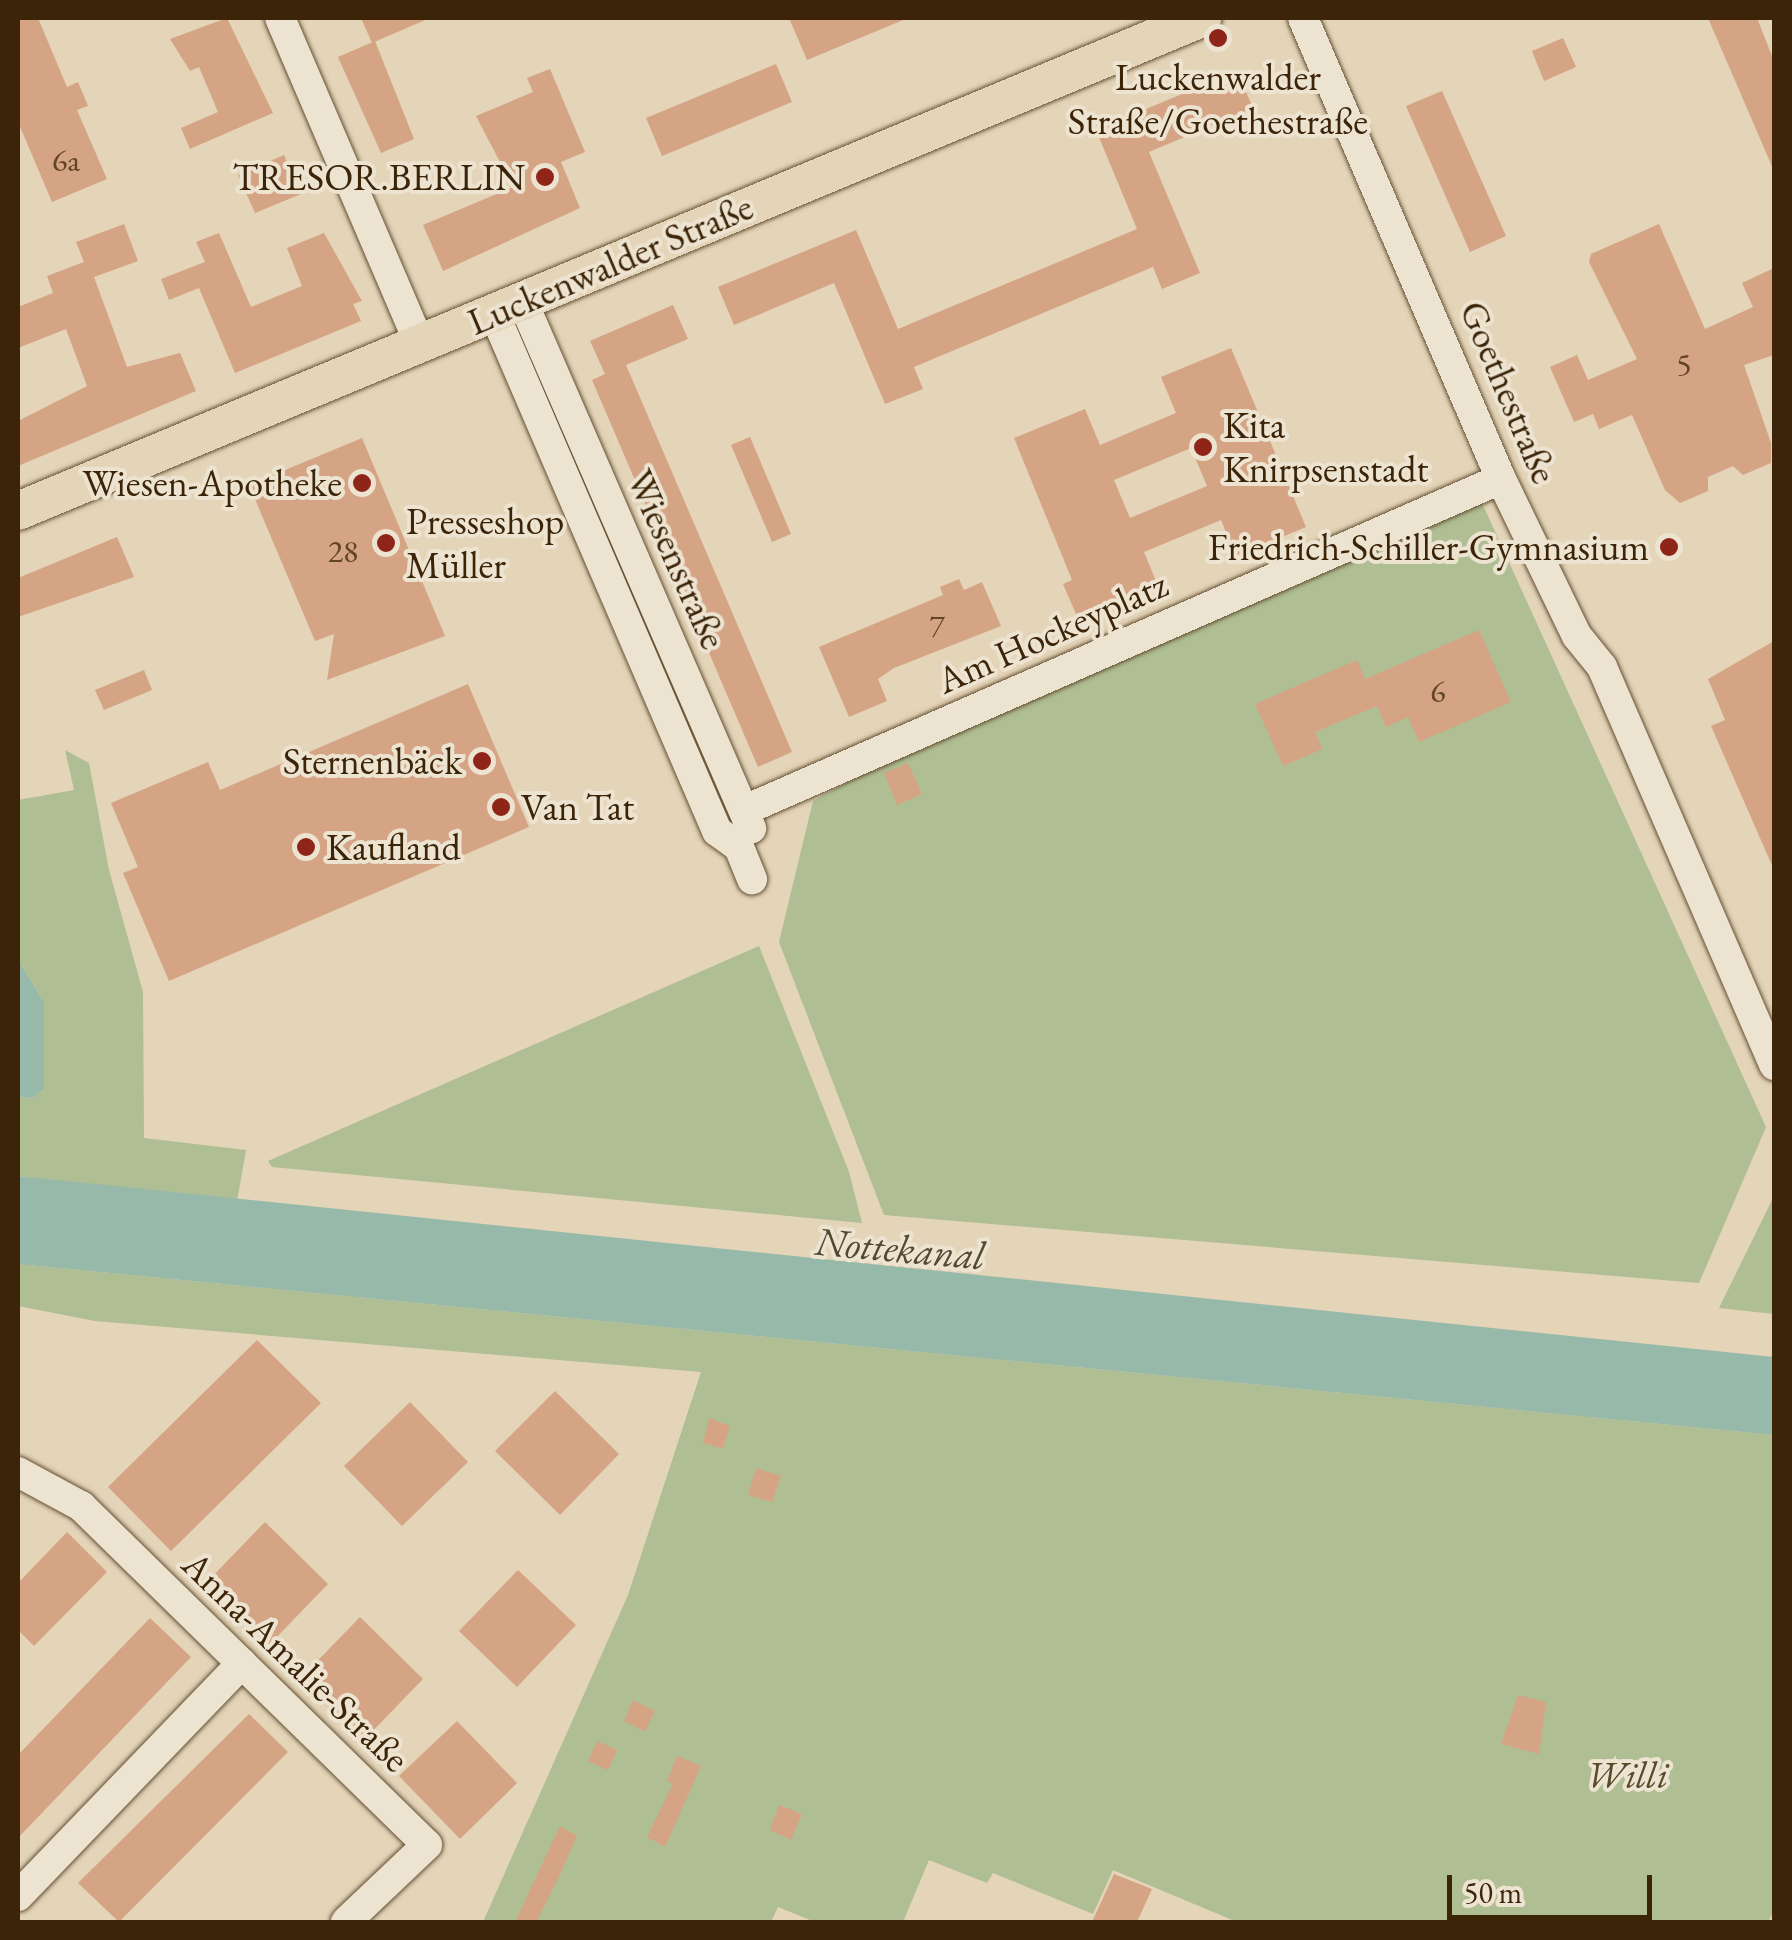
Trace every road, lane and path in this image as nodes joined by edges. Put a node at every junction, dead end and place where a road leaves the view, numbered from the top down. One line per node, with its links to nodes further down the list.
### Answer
1 (280, 18): 5 (street)
2 (1202, 18): 4 (main road, Luckenwalder Straße)
3 (1302, 18): 6 (street, Goethestraße)
4 (508, 307): 5 (main road, Luckenwalder Straße); 8 (street, Wiesenstraße); 9 (street, Wiesenstraße)
5 (419, 343): 7 (main road, Luckenwalder Straße)
6 (1501, 479): 8 (street, Am Hockeyplatz); 11 (street, Goethestraße)
7 (18, 511)
8 (746, 810): 9 (street)
9 (739, 848): 10 (street, Wiesenstraße)
10 (752, 880)
11 (1774, 1066)
12 (18, 1472): 13 (street, Anna-Amalie-Straße)
13 (242, 1663): 14 (street); 15 (street, Anna-Amalie-Straße)
14 (18, 1896)
15 (346, 1922)

